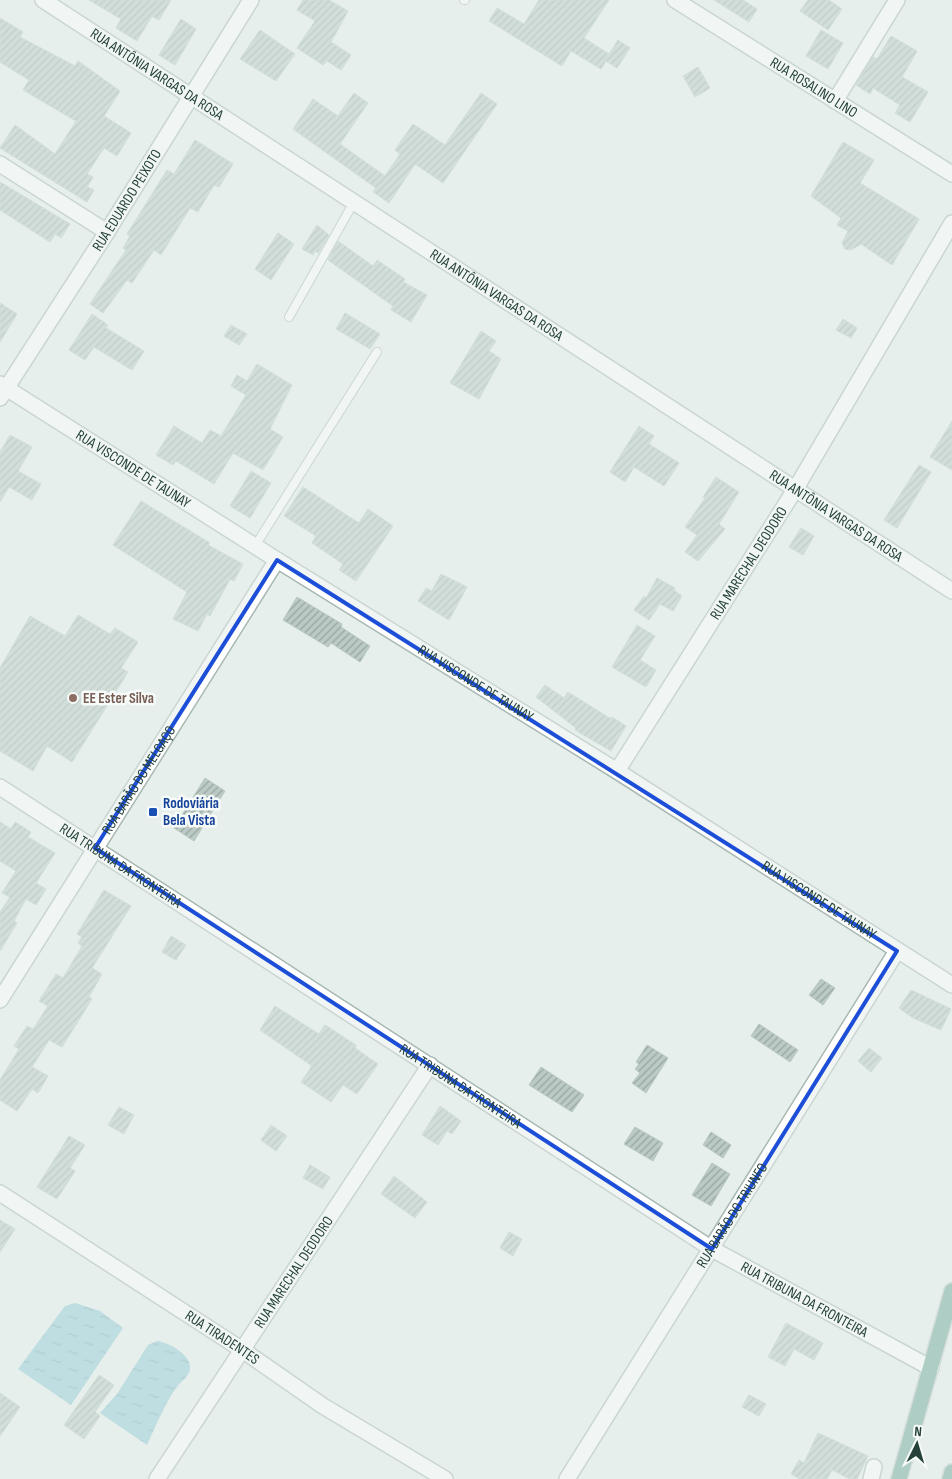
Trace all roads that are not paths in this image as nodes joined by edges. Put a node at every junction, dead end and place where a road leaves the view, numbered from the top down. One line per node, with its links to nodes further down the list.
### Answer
1 (42, 0): 6 (street, RUA ANTÔNIA VARGAS DA ROSA)
2 (251, 0): 6 (street, RUA EDUARDO PEIXOTO)
3 (675, 0): 5 (street, RUA ROSALINO LINO)
4 (897, 0): 7 (street)
5 (694, 5): 7 (street, RUA ROSALINO LINO)
6 (190, 97): 10 (street, RUA ANTÔNIA VARGAS DA ROSA); 12 (street, RUA EDUARDO PEIXOTO)
7 (834, 102): 9 (street, RUA ROSALINO LINO)
8 (0, 164): 12 (street)
9 (952, 174)
10 (354, 202): 13 (lane); 16 (street, RUA ANTÔNIA VARGAS DA ROSA)
11 (952, 223): 16 (street, RUA MARECHAL DEODORO)
12 (107, 232): 15 (street, RUA EDUARDO PEIXOTO)
13 (289, 317)
14 (377, 352): 17 (lane)
15 (2, 390): 17 (street, RUA VISCONDE DE TAUNAY)
16 (796, 488): 19 (street, RUA ANTÔNIA VARGAS DA ROSA); 20 (street, RUA MARECHAL DEODORO)
17 (255, 546): 18 (street, RUA VISCONDE DE TAUNAY)
18 (277, 560): 20 (street, RUA VISCONDE DE TAUNAY); 22 (street, RUA BARÃO DO MELGAÇO)
19 (952, 591)
20 (617, 771): 23 (street, RUA VISCONDE DE TAUNAY)
21 (0, 787): 22 (street, RUA TRIBUNA DA FRONTEIRA)
22 (95, 848): 25 (street, RUA BARÃO DO MELGAÇO); 26 (street, RUA TRIBUNA DA FRONTEIRA)
23 (897, 951): 24 (street, RUA VISCONDE DE TAUNAY); 28 (street, RUA BARÃO DO TRIUNFO)
24 (952, 985)
25 (0, 1000)
26 (430, 1065): 28 (street, RUA TRIBUNA DA FRONTEIRA); 30 (street, RUA MARECHAL DEODORO)
27 (0, 1193): 30 (street, RUA TIRADENTES)
28 (712, 1249): 31 (street, RUA TRIBUNA DA FRONTEIRA); 35 (street, RUA BARÃO DO TRIUNFO)
29 (952, 1291): 31 (main road)
30 (241, 1349): 33 (street, RUA MARECHAL DEODORO); 34 (street, RUA TIRADENTES)
31 (931, 1368): 36 (main road)
32 (952, 1472): 37 (main road)
33 (157, 1479)
34 (446, 1479)
35 (567, 1479)
36 (899, 1479)
37 (950, 1479)

